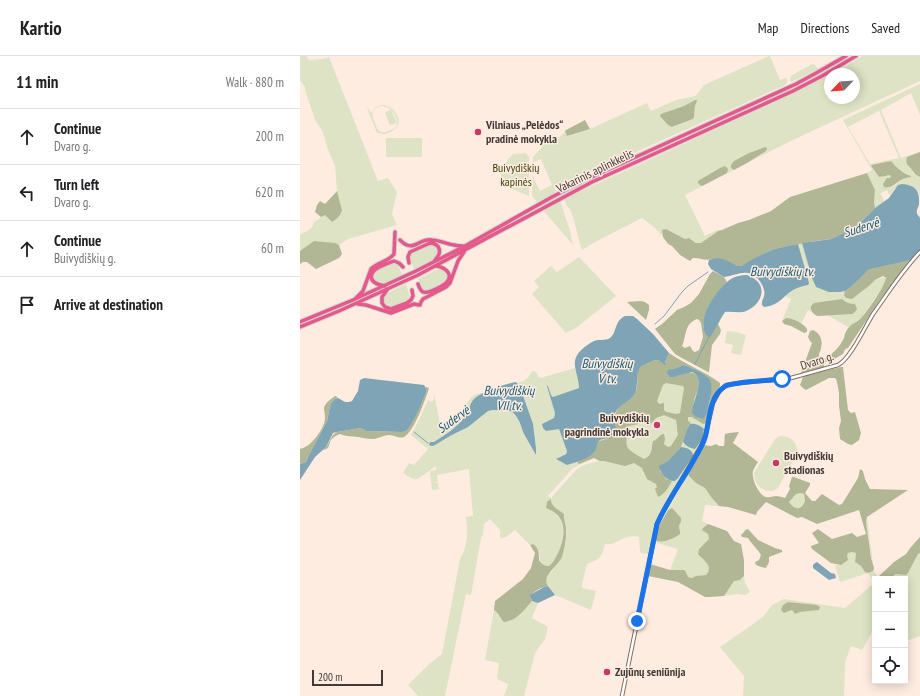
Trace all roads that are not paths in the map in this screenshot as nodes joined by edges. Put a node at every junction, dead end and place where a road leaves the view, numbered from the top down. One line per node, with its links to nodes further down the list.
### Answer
1 (846, 56): 5 (highway, Vakarinis aplinkkelis)
2 (856, 56): 5 (highway, Vakarinis aplinkkelis)
3 (395, 232): 13 (highway)
4 (400, 240): 5 (highway)
5 (465, 248): 8 (highway, Vakarinis aplinkkelis); 13 (highway)
6 (920, 252): 16 (main road, Dvaro g.)
7 (409, 263): 8 (highway)
8 (434, 265): 10 (highway); 11 (highway, Vakarinis aplinkkelis)
9 (403, 267): 11 (highway)
10 (418, 284)
11 (387, 288): 12 (highway); 13 (highway, Vakarinis aplinkkelis)
12 (412, 290)
13 (354, 302): 14 (highway, Vakarinis aplinkkelis); 15 (highway, Vakarinis aplinkkelis)
14 (300, 322)
15 (300, 327)
16 (622, 696)

